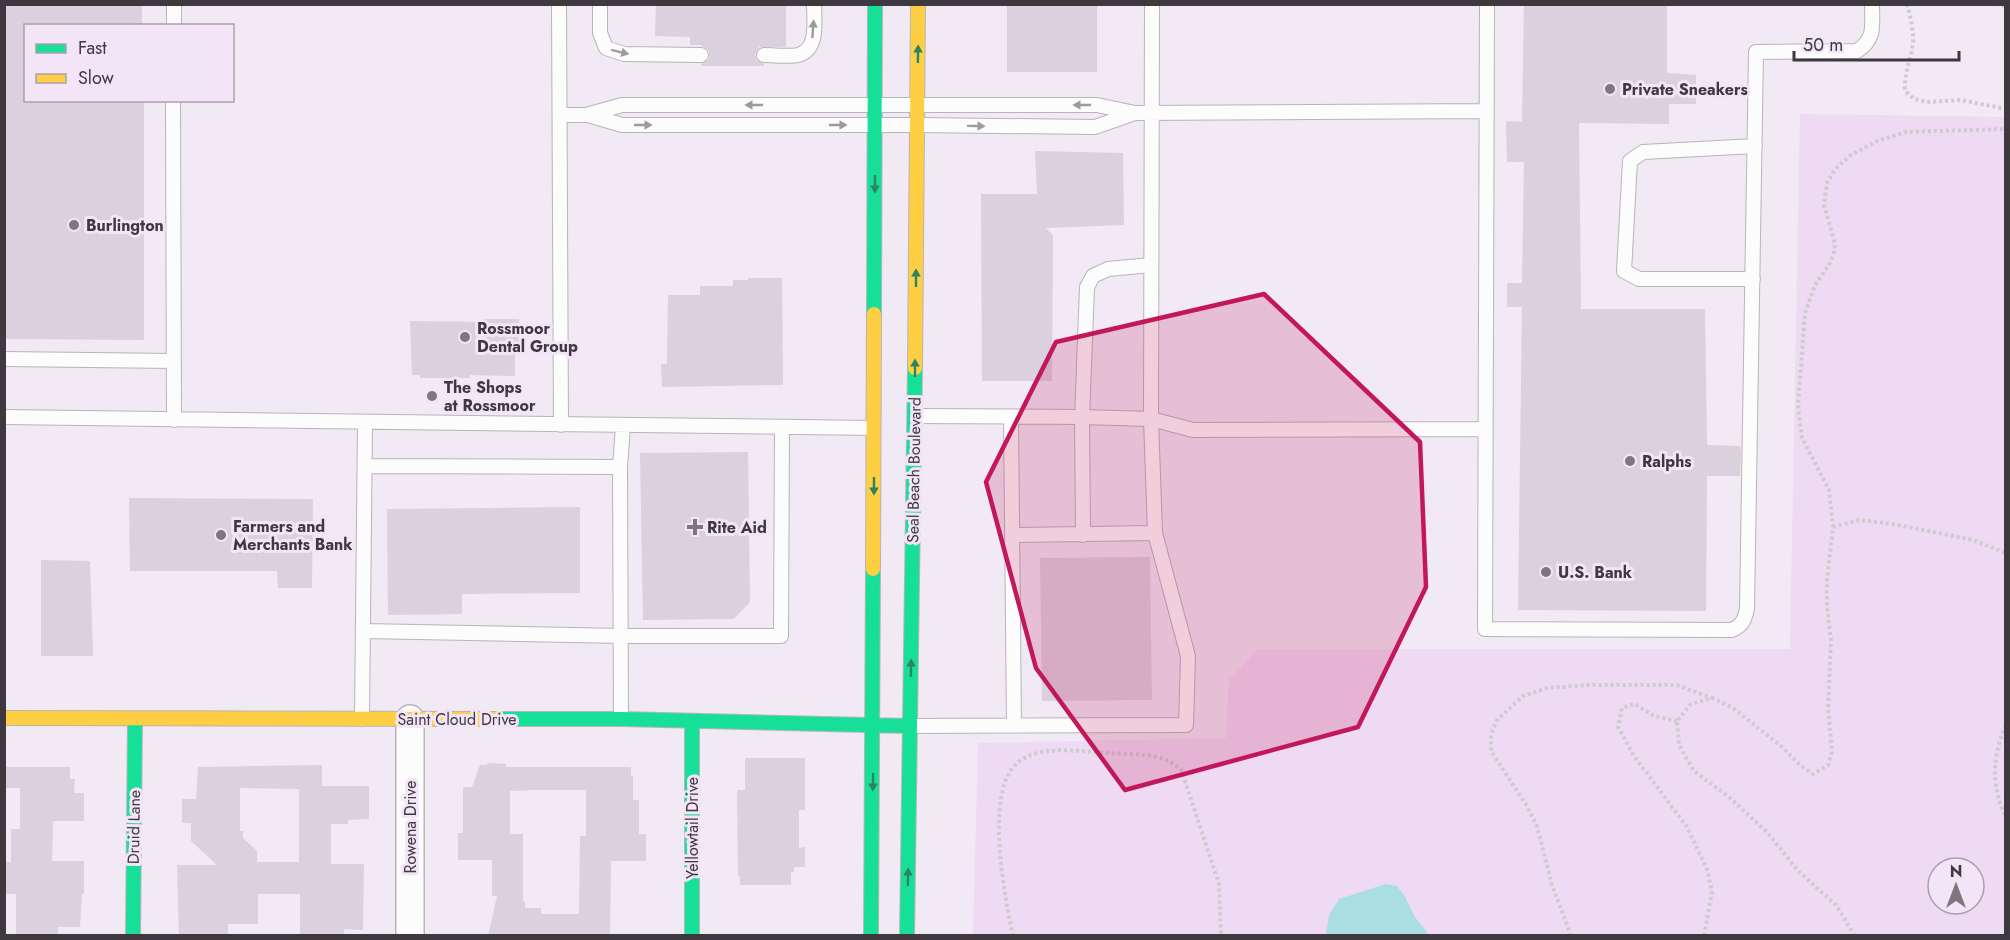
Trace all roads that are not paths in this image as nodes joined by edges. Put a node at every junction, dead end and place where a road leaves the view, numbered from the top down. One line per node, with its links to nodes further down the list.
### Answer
1 (174, 4): 10 (lane)
2 (560, 4): 19 (lane)
3 (600, 4): 11 (lane, one-way to 11)
4 (814, 4): 12 (lane, one-way to 4)
5 (875, 4): 14 (main road)
6 (918, 4): 15 (main road, Seal Beach Boulevard, one-way to 6)
7 (1152, 4): 18 (lane)
8 (1487, 4): 16 (lane)
9 (1872, 4): 23 (lane)
10 (174, 24)
11 (701, 54)
12 (764, 55)
13 (173, 102): 27 (lane)
14 (875, 104): 15 (lane); 20 (lane, one-way to 20); 21 (main road)
15 (917, 104): 17 (lane, one-way to 15); 22 (main road, Seal Beach Boulevard)
16 (1486, 111): 18 (lane); 39 (lane)
17 (1135, 113): 18 (lane); 22 (lane, one-way to 17)
18 (1150, 113): 24 (lane)
19 (560, 115): 20 (lane); 35 (lane)
20 (586, 115): 21 (lane, one-way to 21)
21 (875, 125): 22 (lane); 38 (main road, one-way to 38)
22 (917, 125): 28 (main road, Seal Beach Boulevard, one-way to 22)
23 (1755, 146): 25 (lane); 25 (lane)
24 (1151, 265): 31 (lane); 32 (lane)
25 (1753, 279): 39 (lane)
26 (4, 359): 27 (lane)
27 (174, 361): 33 (lane)
28 (915, 416): 30 (lane); 54 (main road, Seal Beach Boulevard, one-way to 28)
29 (4, 417): 33 (lane)
30 (1011, 417): 31 (lane); 43 (lane)
31 (1082, 417): 32 (lane); 44 (lane)
32 (1150, 419): 39 (lane); 42 (lane)
33 (174, 420): 34 (lane)
34 (365, 422): 35 (lane); 40 (lane)
35 (561, 425): 36 (lane)
36 (623, 426): 37 (lane); 41 (lane)
37 (782, 428): 38 (lane); 46 (lane)
38 (875, 428): 53 (main road, one-way to 53)
39 (1485, 429)
40 (365, 466): 41 (lane); 45 (lane)
41 (620, 467): 46 (lane)
42 (1155, 534): 44 (lane); 55 (lane)
43 (1012, 535): 44 (lane); 55 (lane)
44 (1083, 535)
45 (363, 631): 46 (lane); 49 (lane)
46 (622, 636): 51 (lane)
47 (4, 718): 48 (main road, Saint Cloud Drive)
48 (135, 719): 49 (main road, Saint Cloud Drive); 56 (main road, Druid Lane)
49 (362, 719): 50 (main road, Saint Cloud Drive)
50 (410, 719): 51 (main road, Saint Cloud Drive); 57 (street, Rowena Drive)
51 (621, 719): 52 (main road, Saint Cloud Drive)
52 (692, 721): 53 (main road, Saint Cloud Drive); 58 (main road, Yellowtail Drive)
53 (873, 724): 54 (main road, Saint Cloud Drive); 59 (main road, one-way to 59)
54 (910, 726): 55 (lane); 60 (main road, Seal Beach Boulevard, one-way to 54)
55 (1014, 726)
56 (133, 936)
57 (410, 936)
58 (692, 936)
59 (871, 936)
60 (907, 936)

